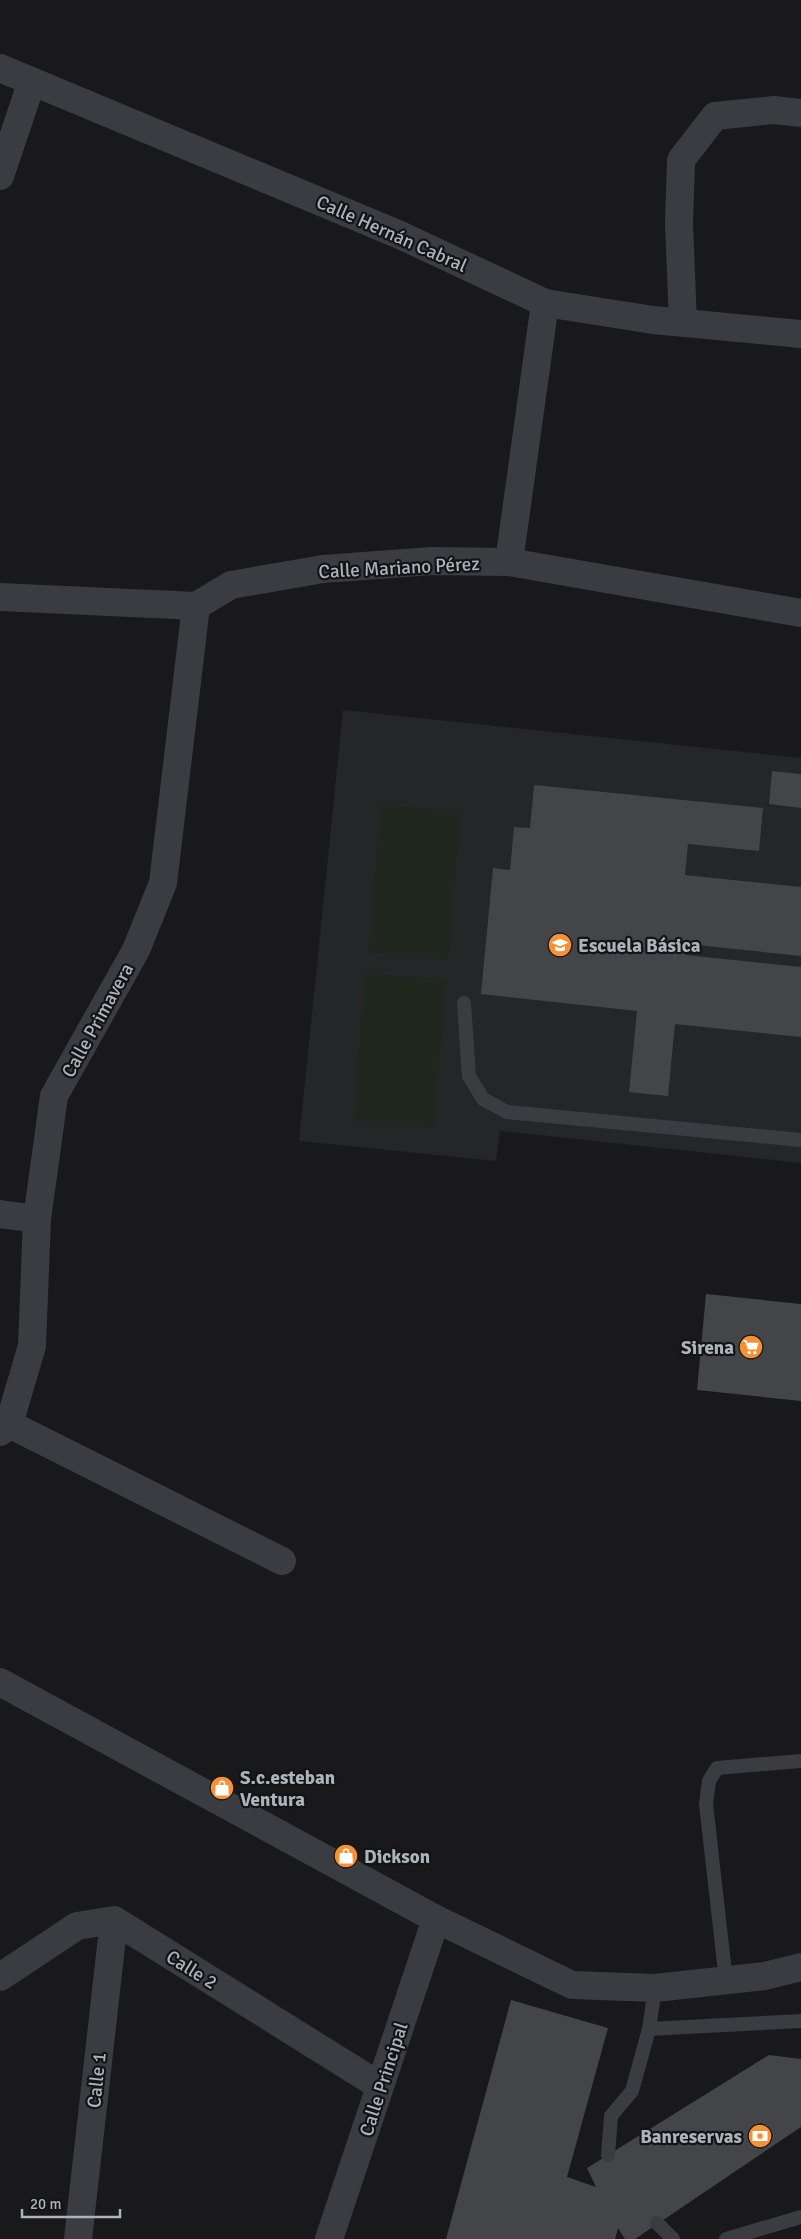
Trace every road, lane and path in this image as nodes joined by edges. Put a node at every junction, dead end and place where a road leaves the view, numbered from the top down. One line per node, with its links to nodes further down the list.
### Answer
1 (0, 68): 2 (street, Calle Hernán Cabral)
2 (32, 81): 4 (street); 5 (street, Calle Hernán Cabral)
3 (801, 113): 6 (street)
4 (0, 176)
5 (545, 303): 6 (street, Calle Hernán Cabral); 8 (street)
6 (683, 323): 7 (street, Calle Hernán Cabral)
7 (801, 334)
8 (509, 562): 10 (street, Calle Mariano Pérez); 11 (street, Calle Mariano Pérez)
9 (0, 598): 10 (street)
10 (196, 606): 15 (street, Calle Primavera)
11 (801, 613)
12 (464, 1003): 13 (lane)
13 (801, 1140)
14 (0, 1214): 15 (street)
15 (37, 1219): 16 (street, Calle Primavera)
16 (4, 1428): 17 (street)
17 (282, 1561)
18 (0, 1682): 20 (street)
19 (801, 1762): 24 (lane)
20 (436, 1918): 25 (street); 28 (street, Calle Principal)
21 (114, 1920): 23 (street); 28 (street, Calle 2); 32 (street, Calle 1)
22 (801, 1967): 24 (street)
23 (0, 1977)
24 (726, 1981): 25 (street)
25 (655, 1988): 27 (lane)
26 (801, 2022): 27 (lane)
27 (649, 2029): 29 (lane)
28 (380, 2086): 33 (street, Calle Principal)
29 (608, 2155)
30 (801, 2217): 35 (lane)
31 (657, 2223): 34 (lane)
32 (78, 2239)
33 (329, 2239)
34 (673, 2239)
35 (726, 2239)

